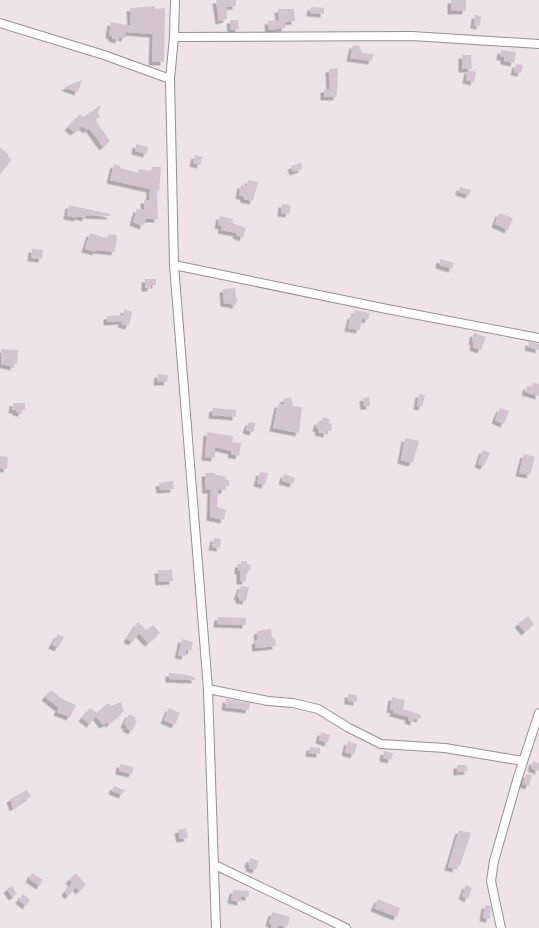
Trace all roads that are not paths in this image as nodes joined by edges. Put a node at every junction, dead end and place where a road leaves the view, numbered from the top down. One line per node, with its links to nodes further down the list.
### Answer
1 (175, 0): 3 (street)
2 (0, 23): 5 (street)
3 (174, 37): 4 (street); 5 (street)
4 (539, 44)
5 (170, 79): 6 (street)
6 (174, 265): 7 (street); 8 (street)
7 (539, 338)
8 (208, 689): 10 (street); 11 (street)
9 (539, 713): 10 (street)
10 (523, 761): 14 (street)
11 (215, 865): 12 (street); 13 (street)
12 (216, 928)
13 (346, 928)
14 (501, 928)

